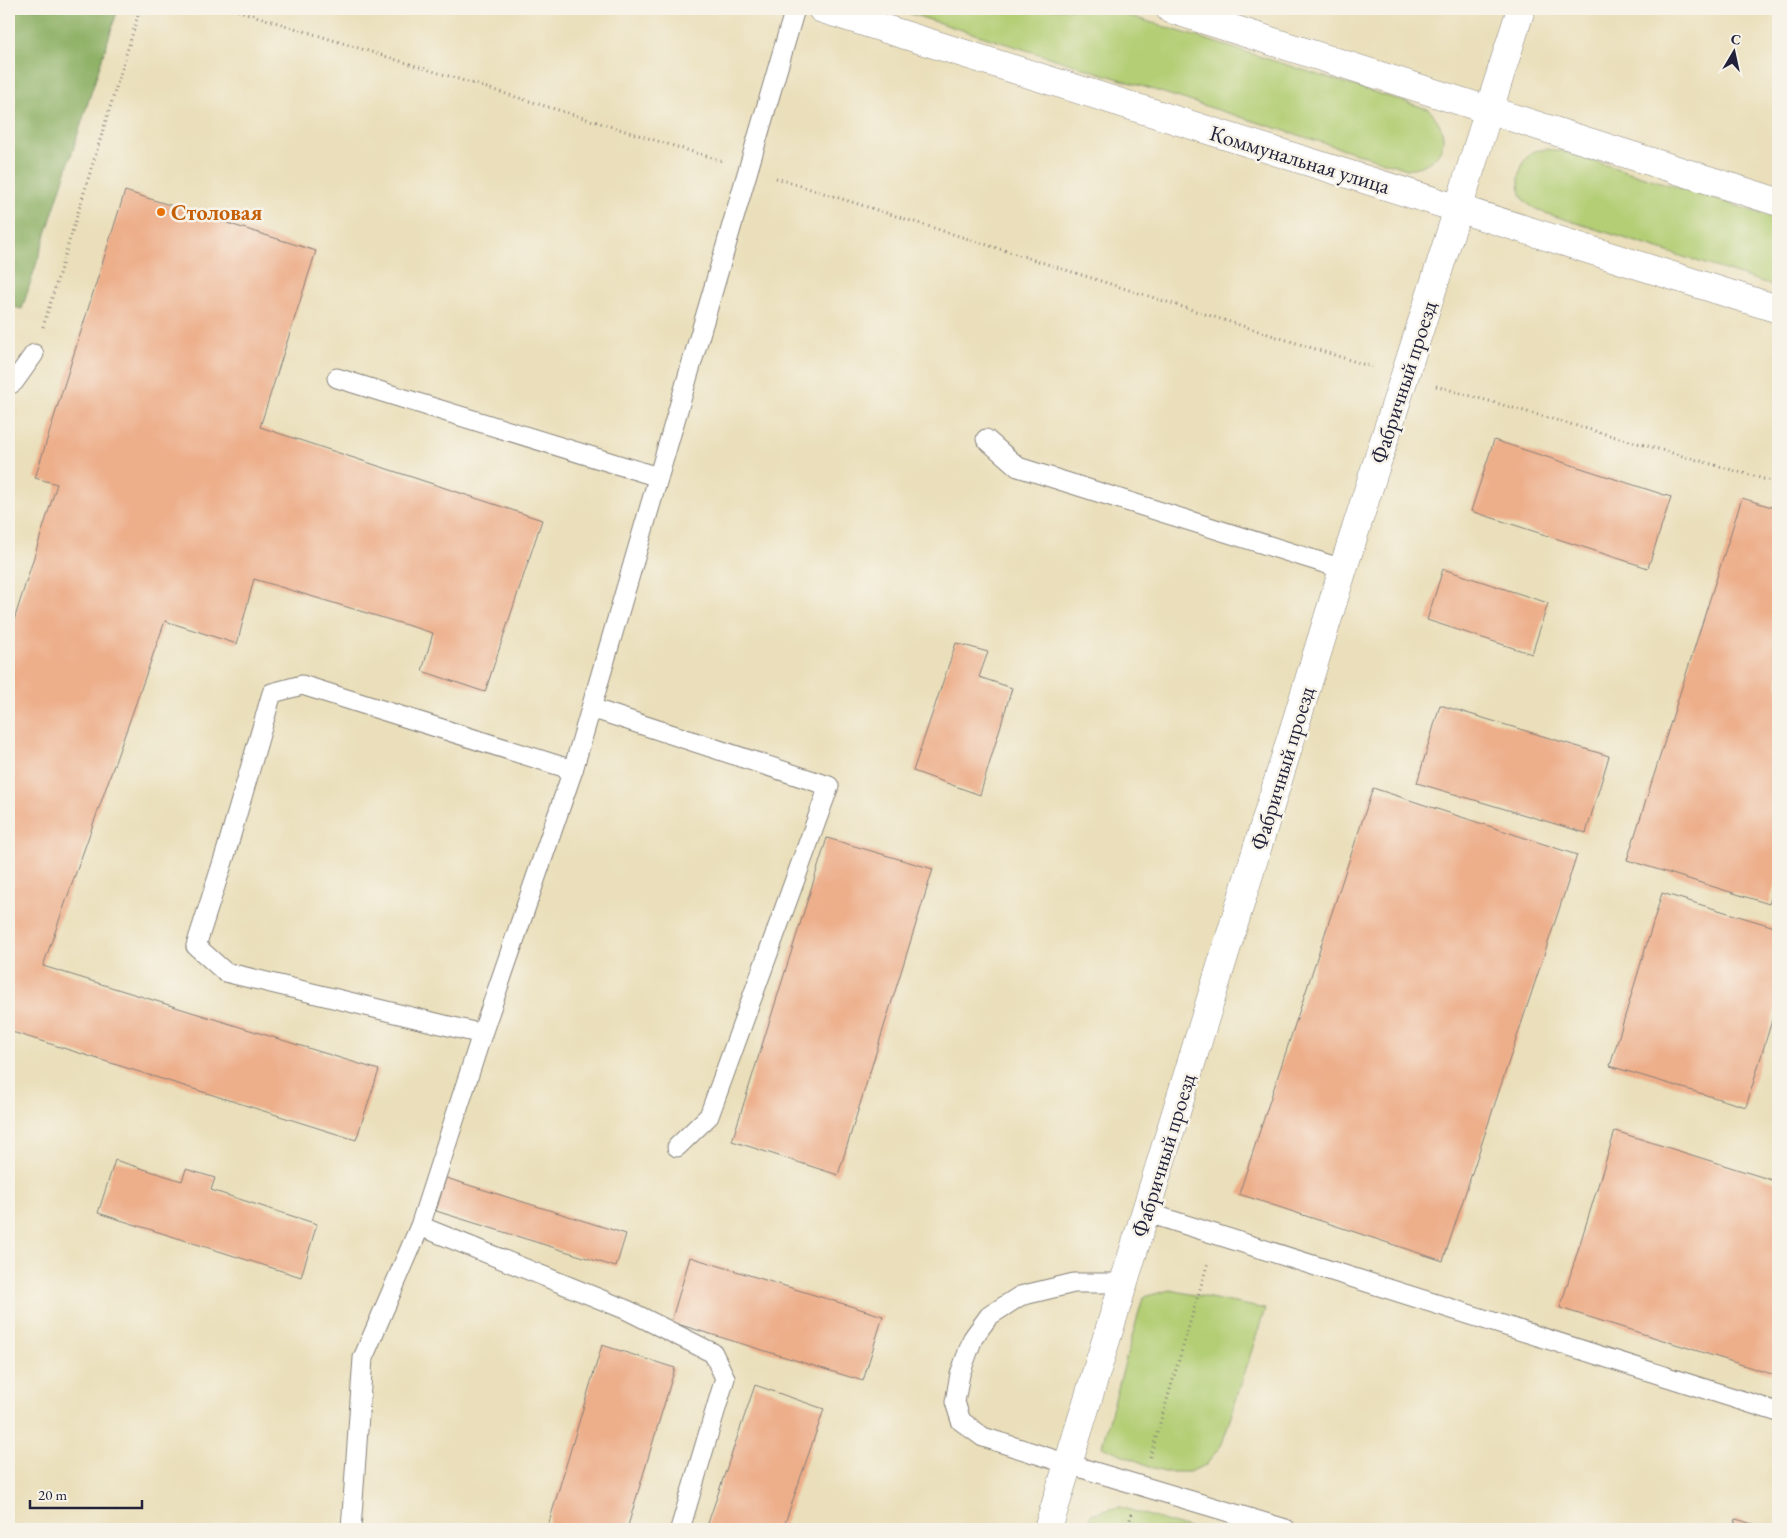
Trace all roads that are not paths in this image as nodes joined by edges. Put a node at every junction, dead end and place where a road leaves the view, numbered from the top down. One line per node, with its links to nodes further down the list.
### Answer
1 (795, 9): 13 (lane)
2 (822, 9): 7 (main road, Коммунальная улица)
3 (1170, 9): 5 (main road)
4 (1521, 9): 5 (main road, Фабричный проезд)
5 (1489, 110): 6 (main road); 7 (main road, Фабричный проезд)
6 (1778, 202)
7 (1458, 209): 8 (main road, Коммунальная улица); 14 (main road, Фабричный проезд)
8 (1778, 309)
9 (34, 354): 11 (lane)
10 (337, 378): 13 (lane)
11 (9, 384)
12 (986, 439): 14 (lane)
13 (658, 477): 15 (lane)
14 (1343, 569): 19 (main road, Фабричный проезд)
15 (591, 708): 16 (lane); 18 (lane)
16 (573, 770): 17 (lane); 17 (lane)
17 (482, 1034): 20 (lane)
18 (677, 1147)
19 (1145, 1212): 21 (main road, Фабричный проезд); 22 (lane)
20 (420, 1226): 24 (lane); 25 (lane)
21 (1123, 1283): 23 (main road, Фабричный проезд); 23 (lane)
22 (1778, 1412)
23 (1068, 1464): 26 (main road, Фабричный проезд); 27 (lane)
24 (351, 1529)
25 (680, 1529)
26 (1048, 1529)
27 (1286, 1529)

